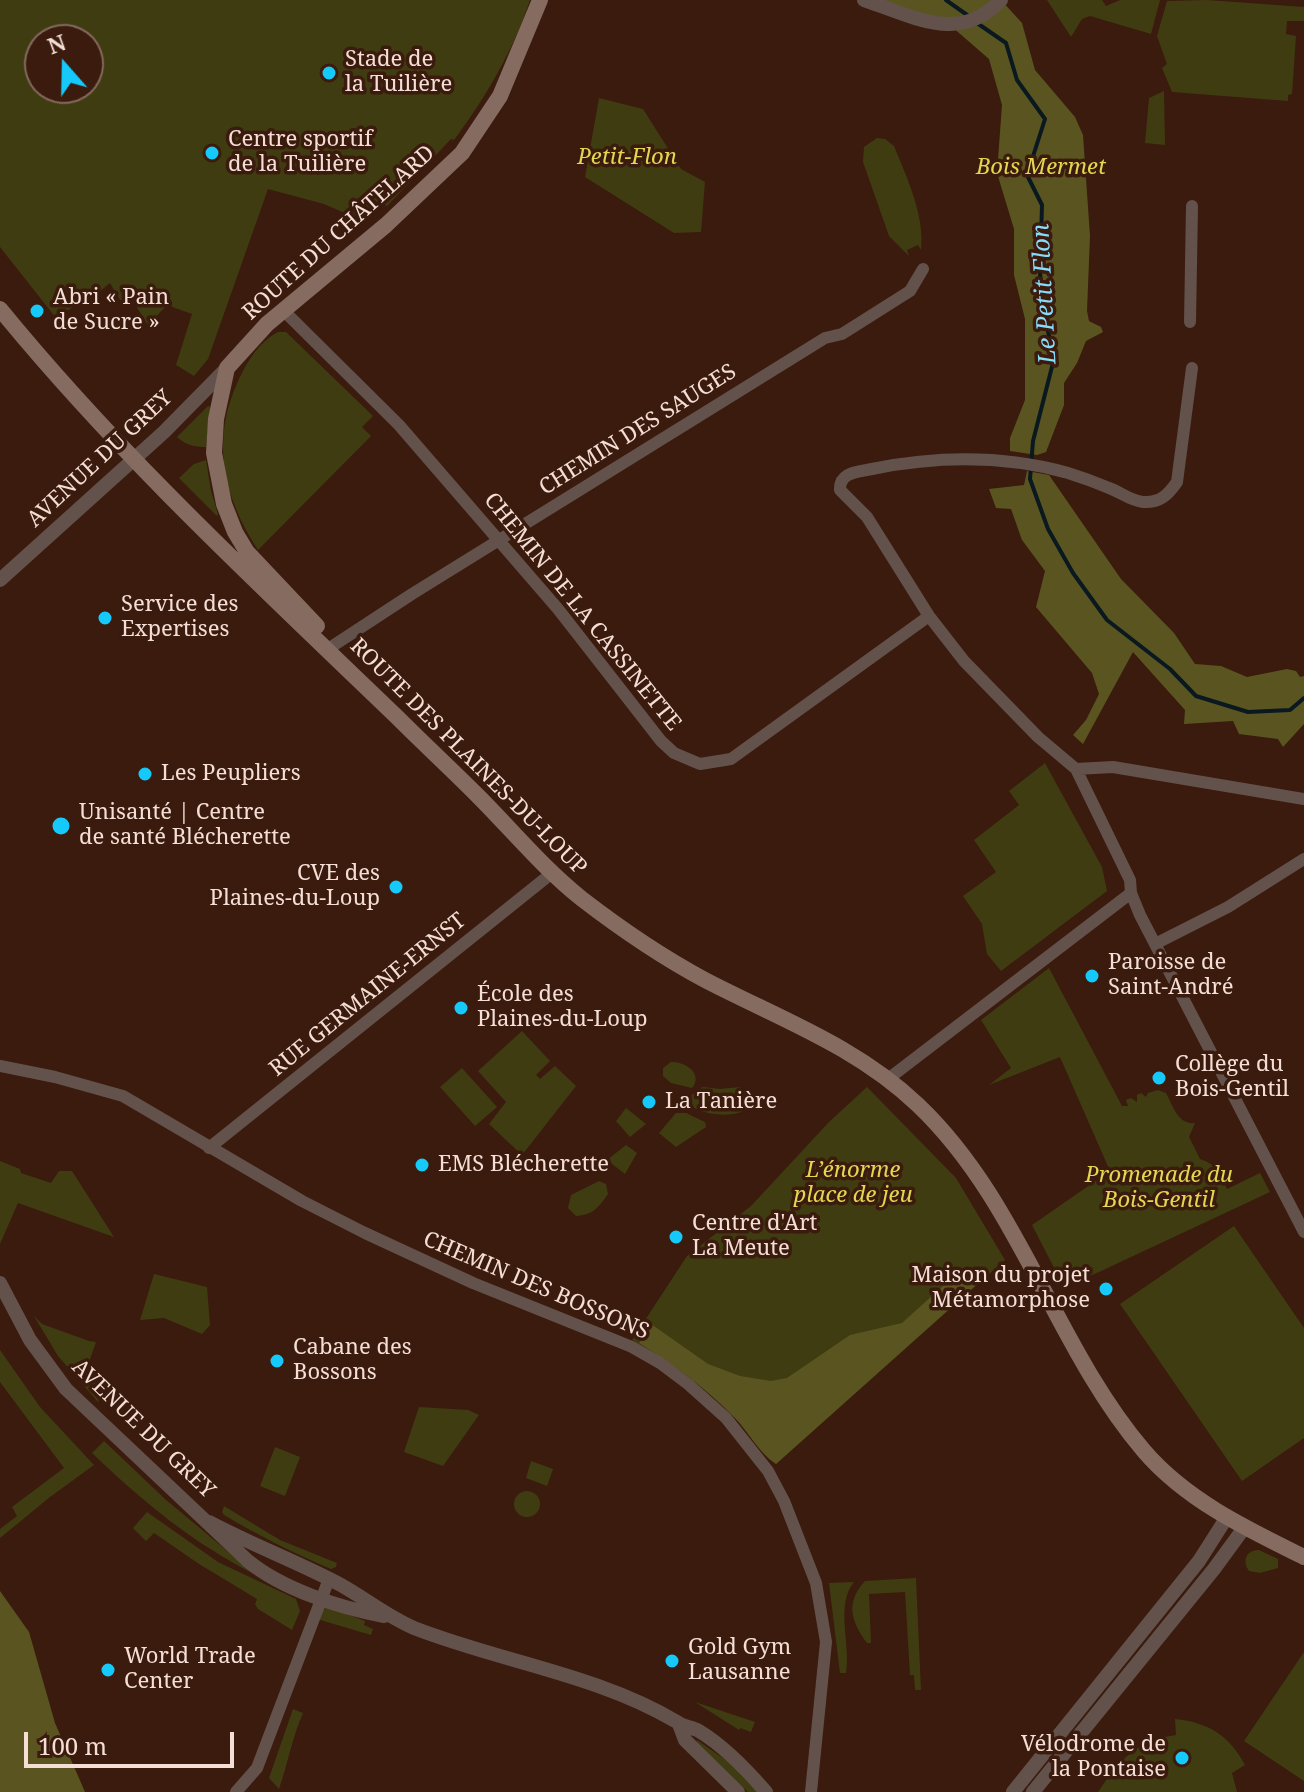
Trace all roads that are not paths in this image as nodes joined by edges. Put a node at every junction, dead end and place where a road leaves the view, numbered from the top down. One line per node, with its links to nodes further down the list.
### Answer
1 (540, 0): 7 (main road, ROUTE DU CHÂTELARD)
2 (864, 0): 3 (street)
3 (1001, 0)
4 (1192, 206): 8 (street)
5 (923, 269): 12 (street, CHEMIN DES SAUGES)
6 (0, 309): 11 (main road, ROUTE DES PLAINES-DU-LOUP)
7 (283, 310): 9 (main road, ROUTE DU CHÂTELARD); 12 (street, CHEMIN DE LA CASSINETTE)
8 (1190, 322)
9 (227, 368): 11 (street, AVENUE DU GREY); 15 (main road, ROUTE DES PLAINES-DU-LOUP)
10 (1192, 368): 14 (street)
11 (135, 459): 13 (street, AVENUE DU GREY); 15 (main road, ROUTE DES PLAINES-DU-LOUP)
12 (499, 540): 14 (street, CHEMIN DE LA CASSINETTE); 15 (street, CHEMIN DES SAUGES)
13 (0, 580)
14 (929, 616): 16 (street)
15 (328, 649): 19 (main road, ROUTE DES PLAINES-DU-LOUP)
16 (1076, 769): 17 (street); 20 (street)
17 (1304, 799)
18 (1304, 859): 21 (street)
19 (552, 873): 23 (main road, ROUTE DES PLAINES-DU-LOUP); 24 (street, RUE GERMAINE-ERNST)
20 (1131, 893): 21 (street); 23 (street)
21 (1155, 944): 25 (street)
22 (0, 1066): 24 (street, CHEMIN DES BOSSONS)
23 (888, 1079): 27 (main road, ROUTE DES PLAINES-DU-LOUP)
24 (209, 1148): 38 (street, CHEMIN DES BOSSONS)
25 (1304, 1232)
26 (0, 1283): 28 (street, AVENUE DU GREY)
27 (1227, 1517): 29 (main road, ROUTE DES PLAINES-DU-LOUP); 39 (street)
28 (209, 1522): 31 (street, AVENUE DU GREY); 32 (street, AVENUE DU GREY)
29 (1244, 1528): 30 (main road, ROUTE DES PLAINES-DU-LOUP); 40 (street)
30 (1303, 1557)
31 (329, 1579): 32 (street); 33 (street, AVENUE DU GREY)
32 (322, 1598): 33 (street, AVENUE DU GREY); 35 (street)
33 (392, 1617): 34 (street, AVENUE DU GREY)
34 (679, 1724): 36 (street, AVENUE DU GREY); 37 (street, AVENUE DU GREY)
35 (236, 1792)
36 (738, 1792)
37 (766, 1792)
38 (811, 1792)
39 (1013, 1792)
40 (1033, 1792)

